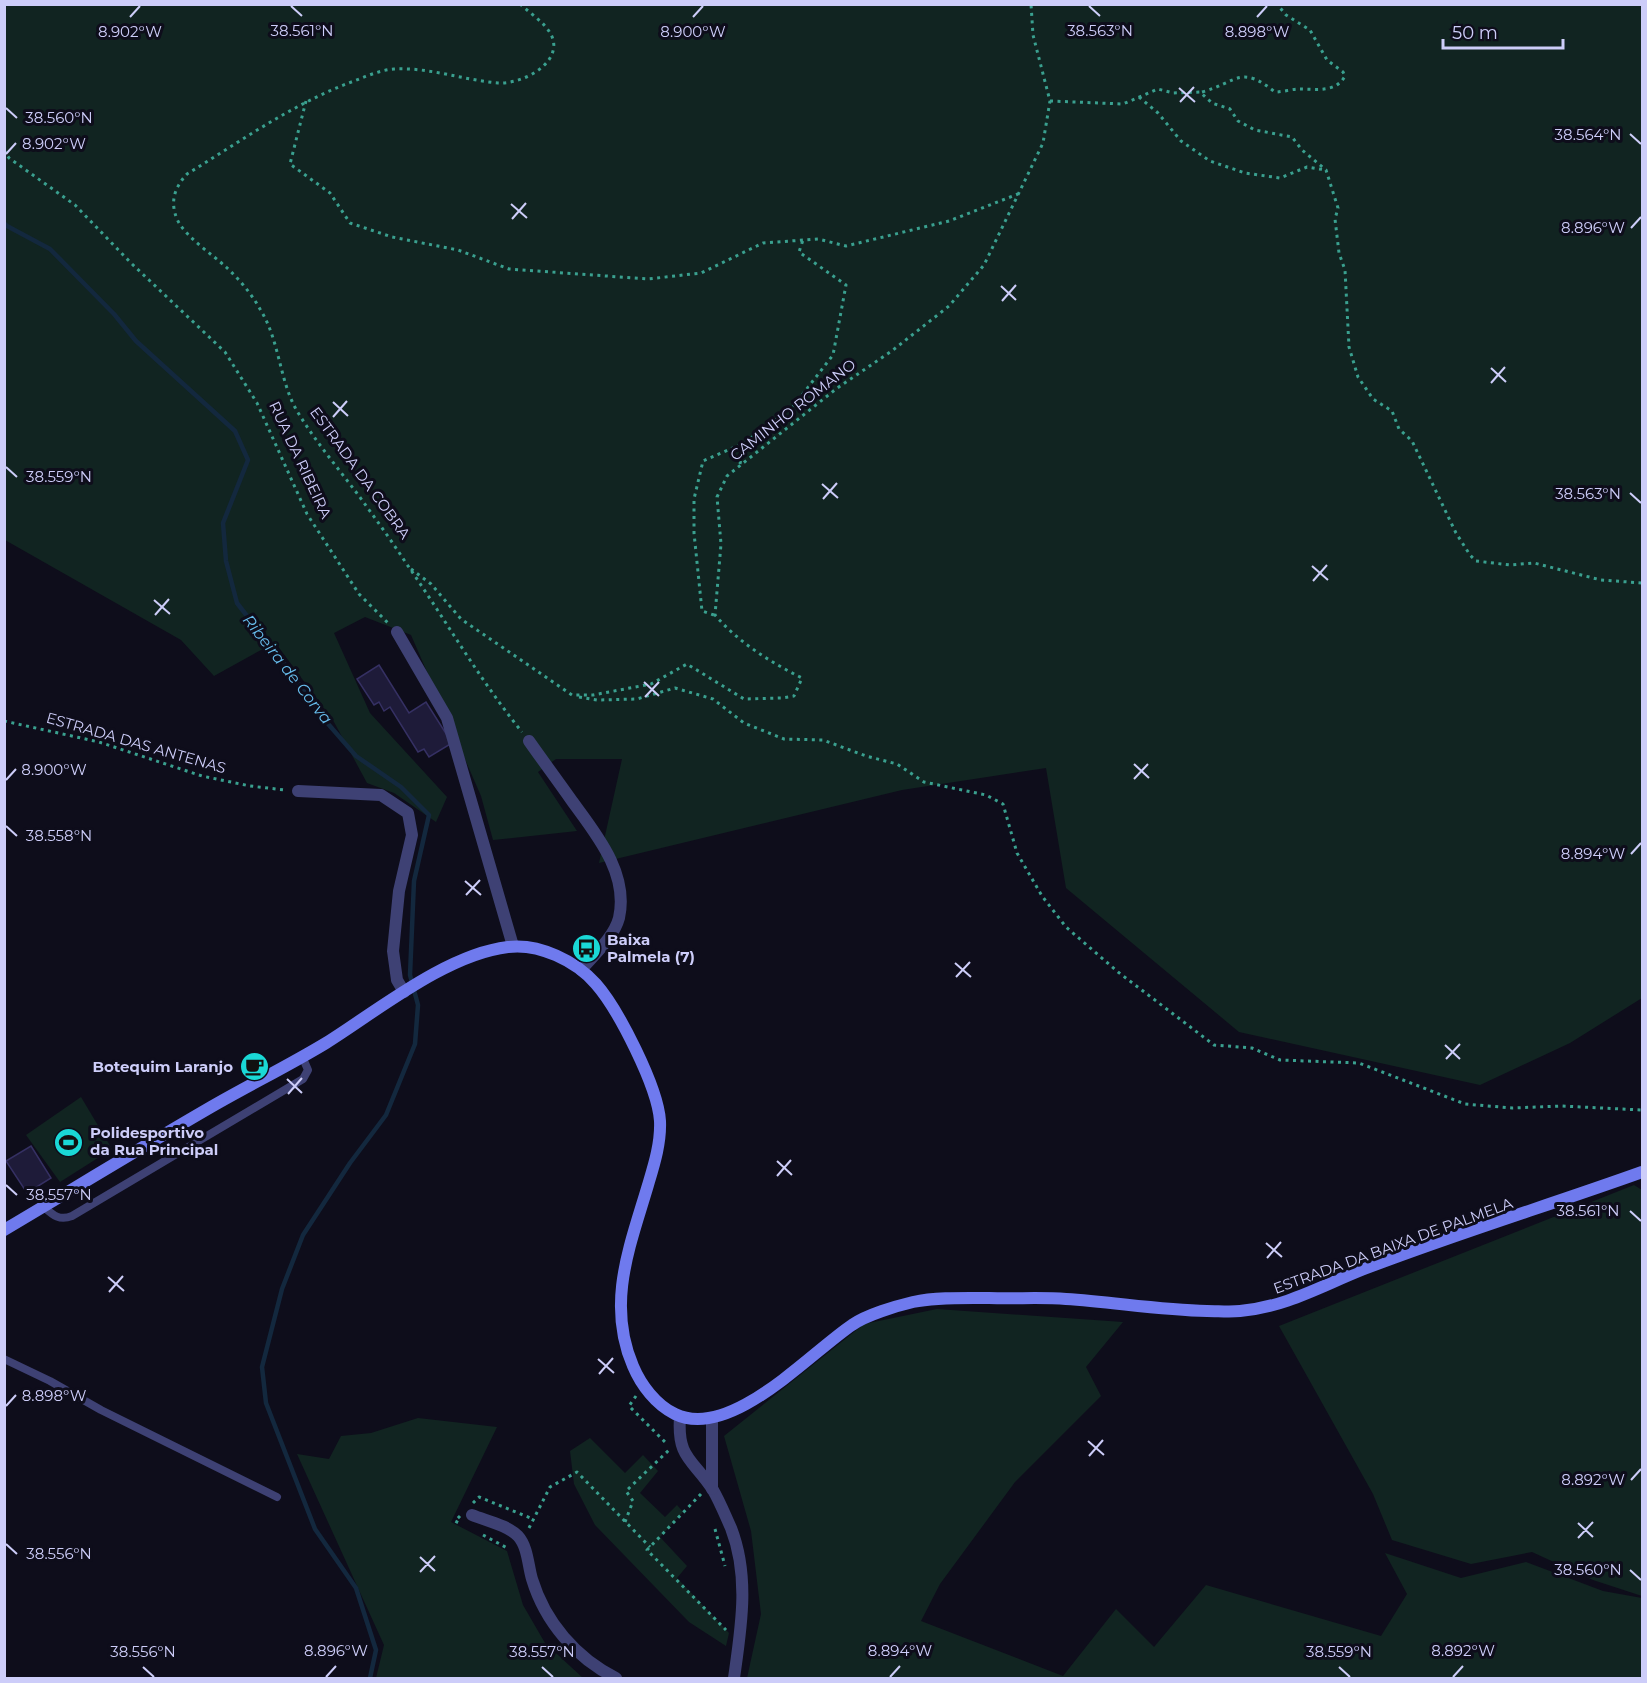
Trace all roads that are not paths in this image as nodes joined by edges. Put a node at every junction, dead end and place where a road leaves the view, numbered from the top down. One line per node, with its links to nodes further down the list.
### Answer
1 (397, 632): 4 (street)
2 (529, 741): 5 (street)
3 (298, 791): 6 (street)
4 (513, 946): 5 (street); 6 (street)
5 (581, 970): 12 (street)
6 (404, 992): 7 (street)
7 (303, 1056): 9 (street); 9 (lane)
8 (1642, 1172): 13 (street, ESTRADA DA BAIXA DE PALMELA)
9 (44, 1207): 10 (street)
10 (4, 1230)
11 (4, 1359): 15 (lane)
12 (680, 1417): 13 (street, ESTRADA DA BAIXA DE PALMELA); 14 (street)
13 (712, 1419): 14 (street)
14 (710, 1495): 18 (street)
15 (277, 1497)
16 (472, 1515): 17 (street)
17 (615, 1678)
18 (734, 1678)

